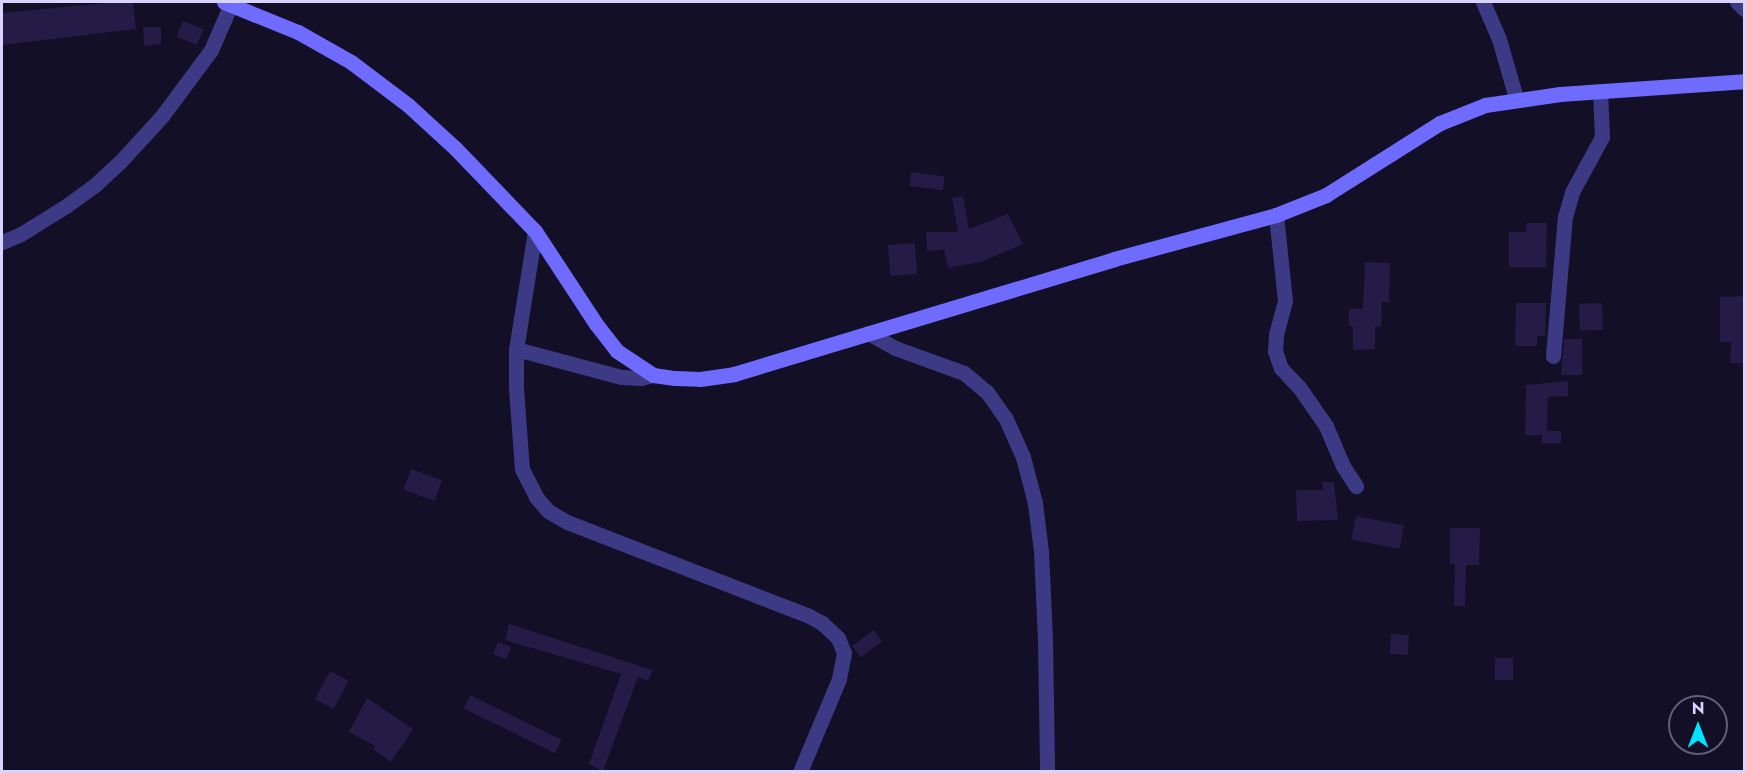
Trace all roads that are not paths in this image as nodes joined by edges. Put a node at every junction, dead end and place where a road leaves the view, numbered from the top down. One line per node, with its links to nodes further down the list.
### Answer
1 (1484, 2): 7 (street)
2 (1737, 2): 4 (street)
3 (227, 3): 9 (street); 10 (street)
4 (1744, 9)
5 (1744, 81): 6 (street)
6 (1600, 91): 7 (street); 13 (street)
7 (1516, 98): 8 (street)
8 (1276, 216): 11 (street); 15 (street)
9 (535, 231): 12 (street); 14 (street)
10 (2, 242)
11 (868, 333): 14 (street); 17 (street)
12 (516, 349): 14 (street); 16 (street)
13 (1553, 356)
14 (653, 375)
15 (1356, 486)
16 (800, 771)
17 (1047, 771)

